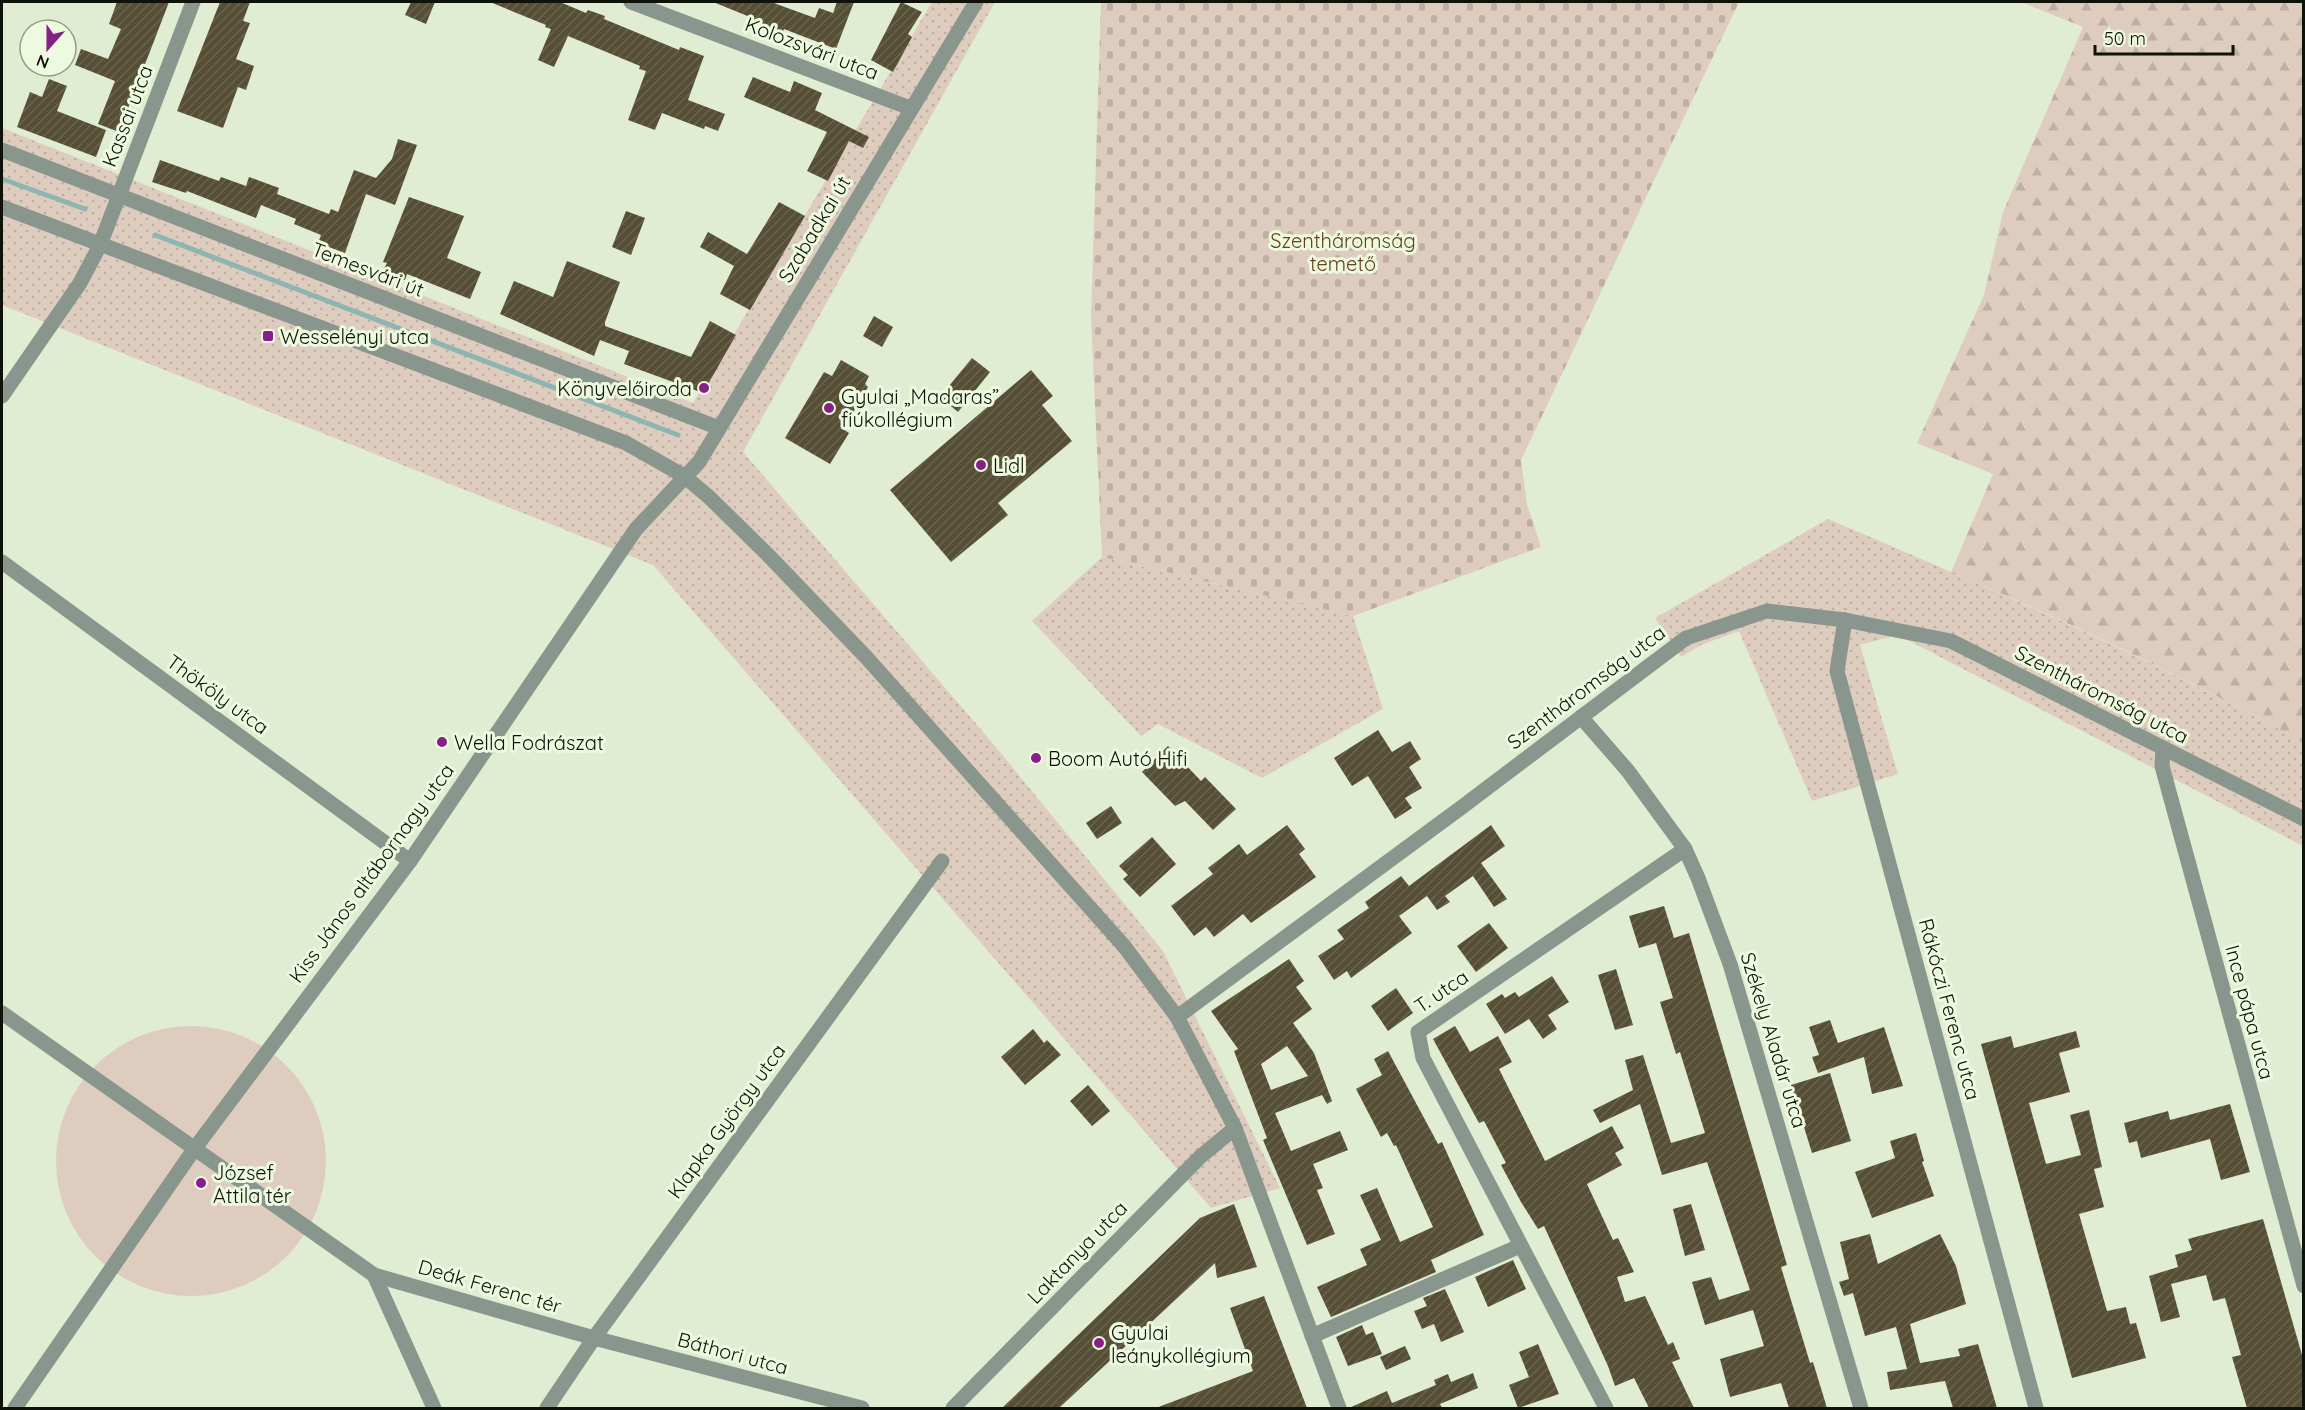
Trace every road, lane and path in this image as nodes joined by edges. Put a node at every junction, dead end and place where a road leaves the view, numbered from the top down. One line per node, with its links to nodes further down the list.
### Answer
1 (193, 2): 6 (street, Kassai utca)
2 (631, 2): 4 (street, Kolozsvári utca)
3 (976, 2): 4 (street, Szabadkai út)
4 (910, 108): 10 (street, Szabadkai út)
5 (2, 150): 6 (street, Temesvári út)
6 (119, 195): 8 (street, Kassai utca); 10 (street, Temesvári út)
7 (2, 207): 8 (street)
8 (100, 245): 9 (street); 11 (street)
9 (2, 396)
10 (718, 428): 11 (street, Szabadkai út)
11 (684, 476): 18 (street, Kiss János altábornagy utca); 21 (street)
12 (2, 562): 18 (street, Thököly utca)
13 (1845, 620): 14 (street, Szentháromság utca); 15 (street, Szentháromság utca); 37 (street, Rákóczi Ferenc utca)
14 (1581, 717): 17 (street, Székely Aladár utca); 21 (street, Szentháromság utca)
15 (2163, 748): 16 (street, Szentháromság utca); 26 (street, Ince pápa utca)
16 (2304, 819)
17 (1685, 849): 24 (street, T. utca); 36 (street, Székely Aladár utca)
18 (410, 861): 23 (street, Kiss János altábornagy utca)
19 (942, 861): 28 (street, Klapka György utca)
20 (2, 1013): 23 (street)
21 (1177, 1017): 22 (street)
22 (1235, 1128): 27 (street); 33 (street, Laktanya utca)
23 (195, 1148): 25 (street, Deák Ferenc tér); 29 (street)
24 (1520, 1246): 27 (street); 35 (street, T. utca)
25 (374, 1275): 28 (street, Deák Ferenc tér); 30 (street)
26 (2304, 1286)
27 (1312, 1336): 34 (street)
28 (594, 1338): 31 (street, Klapka György utca); 32 (street, Báthori utca)
29 (15, 1408)
30 (434, 1408)
31 (547, 1408)
32 (862, 1408)
33 (953, 1408)
34 (1339, 1408)
35 (1606, 1408)
36 (1861, 1408)
37 (2036, 1408)

